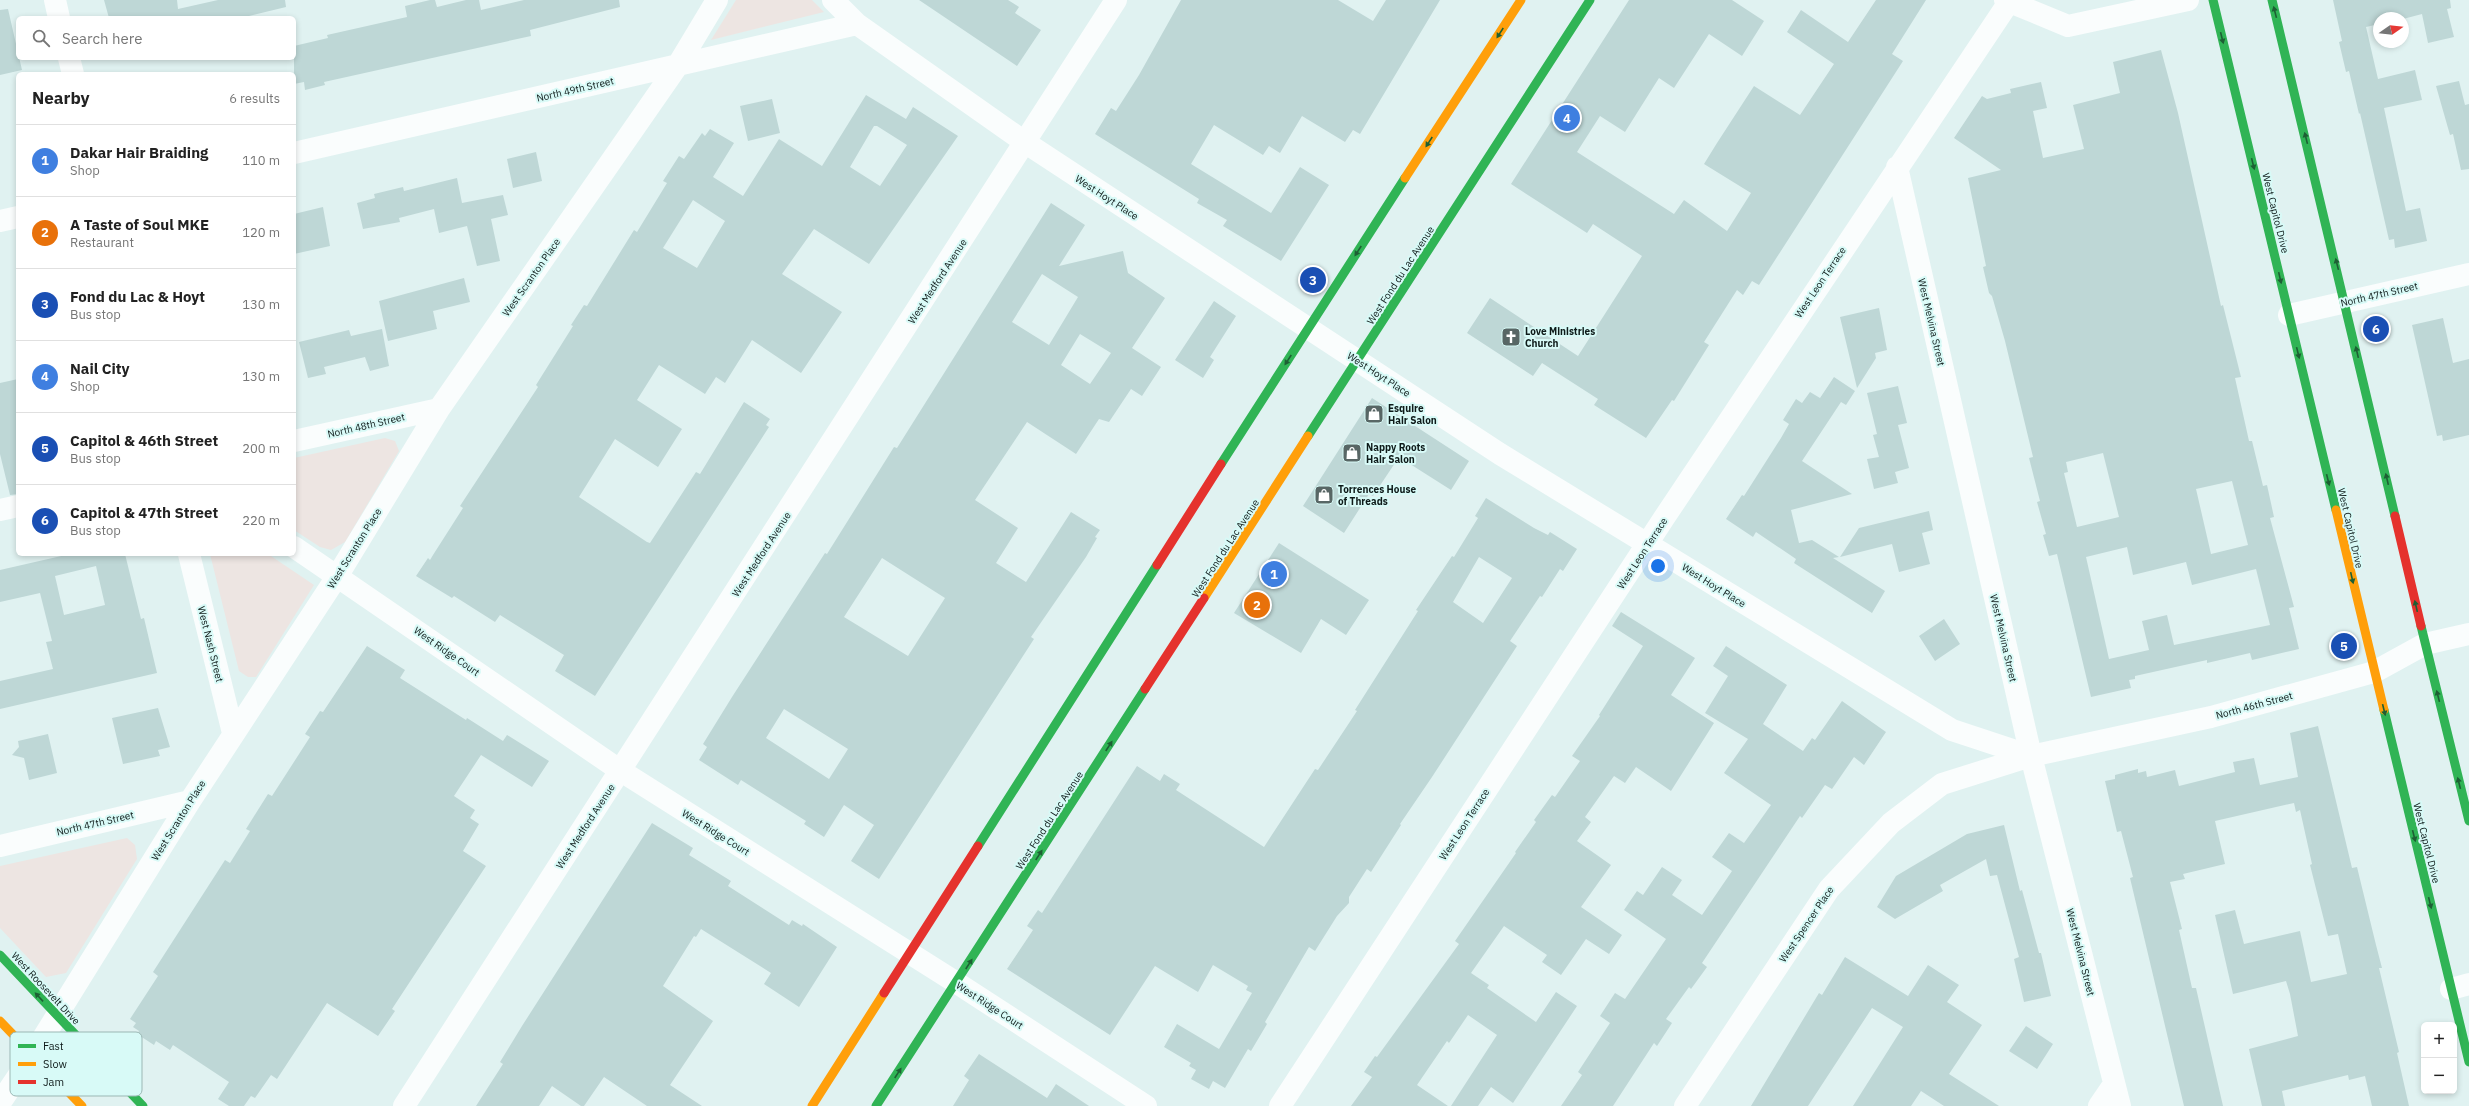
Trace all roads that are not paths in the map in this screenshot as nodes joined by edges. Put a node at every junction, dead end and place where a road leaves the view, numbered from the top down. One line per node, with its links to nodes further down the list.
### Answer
1 (55, 0): 11 (street)
2 (717, 0): 14 (street, West Scranton Place)
3 (833, 0): 12 (street, West Hoyt Place)
4 (1116, 0): 16 (street, West Medford Avenue)
5 (1521, 0): 24 (main road, one-way to 24)
6 (1590, 0): 25 (main road, West Fond du Lac Avenue)
7 (2188, 0): 10 (street)
8 (2213, 0): 23 (main road, West Capitol Drive, one-way to 23)
9 (2272, 0): 22 (main road, one-way to 9)
10 (2007, 1): 18 (street, West Leon Terrace)
11 (59, 16)
12 (857, 24): 14 (street, North 49th Street); 16 (street, West Hoyt Place)
13 (70, 60): 15 (street)
14 (678, 66): 17 (street, North 49th Street); 26 (street, West Scranton Place)
15 (72, 72)
16 (1026, 143): 24 (street, West Hoyt Place); 39 (street, West Medford Avenue)
17 (296, 154)
18 (1897, 167): 30 (street, West Leon Terrace); 38 (street, West Melvina Street)
19 (16, 217): 20 (street)
20 (0, 221)
21 (2469, 274): 22 (street, North 47th Street)
22 (2346, 302): 23 (street, North 47th Street); 35 (main road, one-way to 22)
23 (2289, 315): 36 (main road, West Capitol Drive, one-way to 36)
24 (1307, 329): 25 (street, West Hoyt Place); 43 (main road, one-way to 43)
25 (1359, 360): 30 (street, West Hoyt Place); 45 (main road, West Fond du Lac Avenue, one-way to 25)
26 (438, 409): 27 (street, North 48th Street); 33 (street, West Scranton Place)
27 (296, 441)
28 (16, 506): 29 (street)
29 (0, 510)
30 (1648, 544): 38 (street, West Hoyt Place); 64 (street, West Leon Terrace)
31 (296, 548): 33 (street, West Ridge Court)
32 (189, 556): 37 (street, West Nash Street)
33 (338, 575): 37 (street, West Scranton Place); 39 (street, West Ridge Court)
34 (2469, 634): 35 (street, North 46th Street)
35 (2425, 644): 36 (street, North 46th Street); 41 (main road, one-way to 35)
36 (2374, 672): 38 (street, North 46th Street); 46 (main road, West Capitol Drive, one-way to 46)
37 (233, 733): 40 (street, West Scranton Place)
38 (2031, 756): 53 (street, West Melvina Street); 65 (street, West Spencer Place)
39 (621, 771): 43 (street, West Ridge Court); 60 (street, West Medford Avenue)
40 (190, 801): 42 (street, North 47th Street); 47 (street, West Scranton Place)
41 (2469, 821)
42 (0, 846)
43 (909, 954): 45 (street, West Ridge Court); 61 (main road)
44 (0, 955): 47 (main road, West Roosevelt Drive, one-way to 44)
45 (957, 982): 62 (main road, West Fond du Lac Avenue, one-way to 45); 63 (street, West Ridge Court)
46 (2460, 986): 52 (main road, West Capitol Drive)
47 (56, 1015): 50 (street, West Scranton Place); 51 (main road, West Roosevelt Drive)
48 (0, 1021): 49 (main road)
49 (11, 1032)
50 (46, 1032)
51 (72, 1032)
52 (2469, 1062)
53 (2114, 1084): 66 (street); 67 (street, West Melvina Street)
54 (10, 1088): 57 (street, West Scranton Place)
55 (73, 1096): 58 (main road)
56 (133, 1096): 59 (main road, West Roosevelt Drive)
57 (0, 1103)
58 (82, 1106)
59 (143, 1106)
60 (404, 1106)
61 (812, 1106)
62 (876, 1106)
63 (1146, 1106)
64 (1280, 1106)
65 (1686, 1106)
66 (2099, 1106)
67 (2120, 1106)

